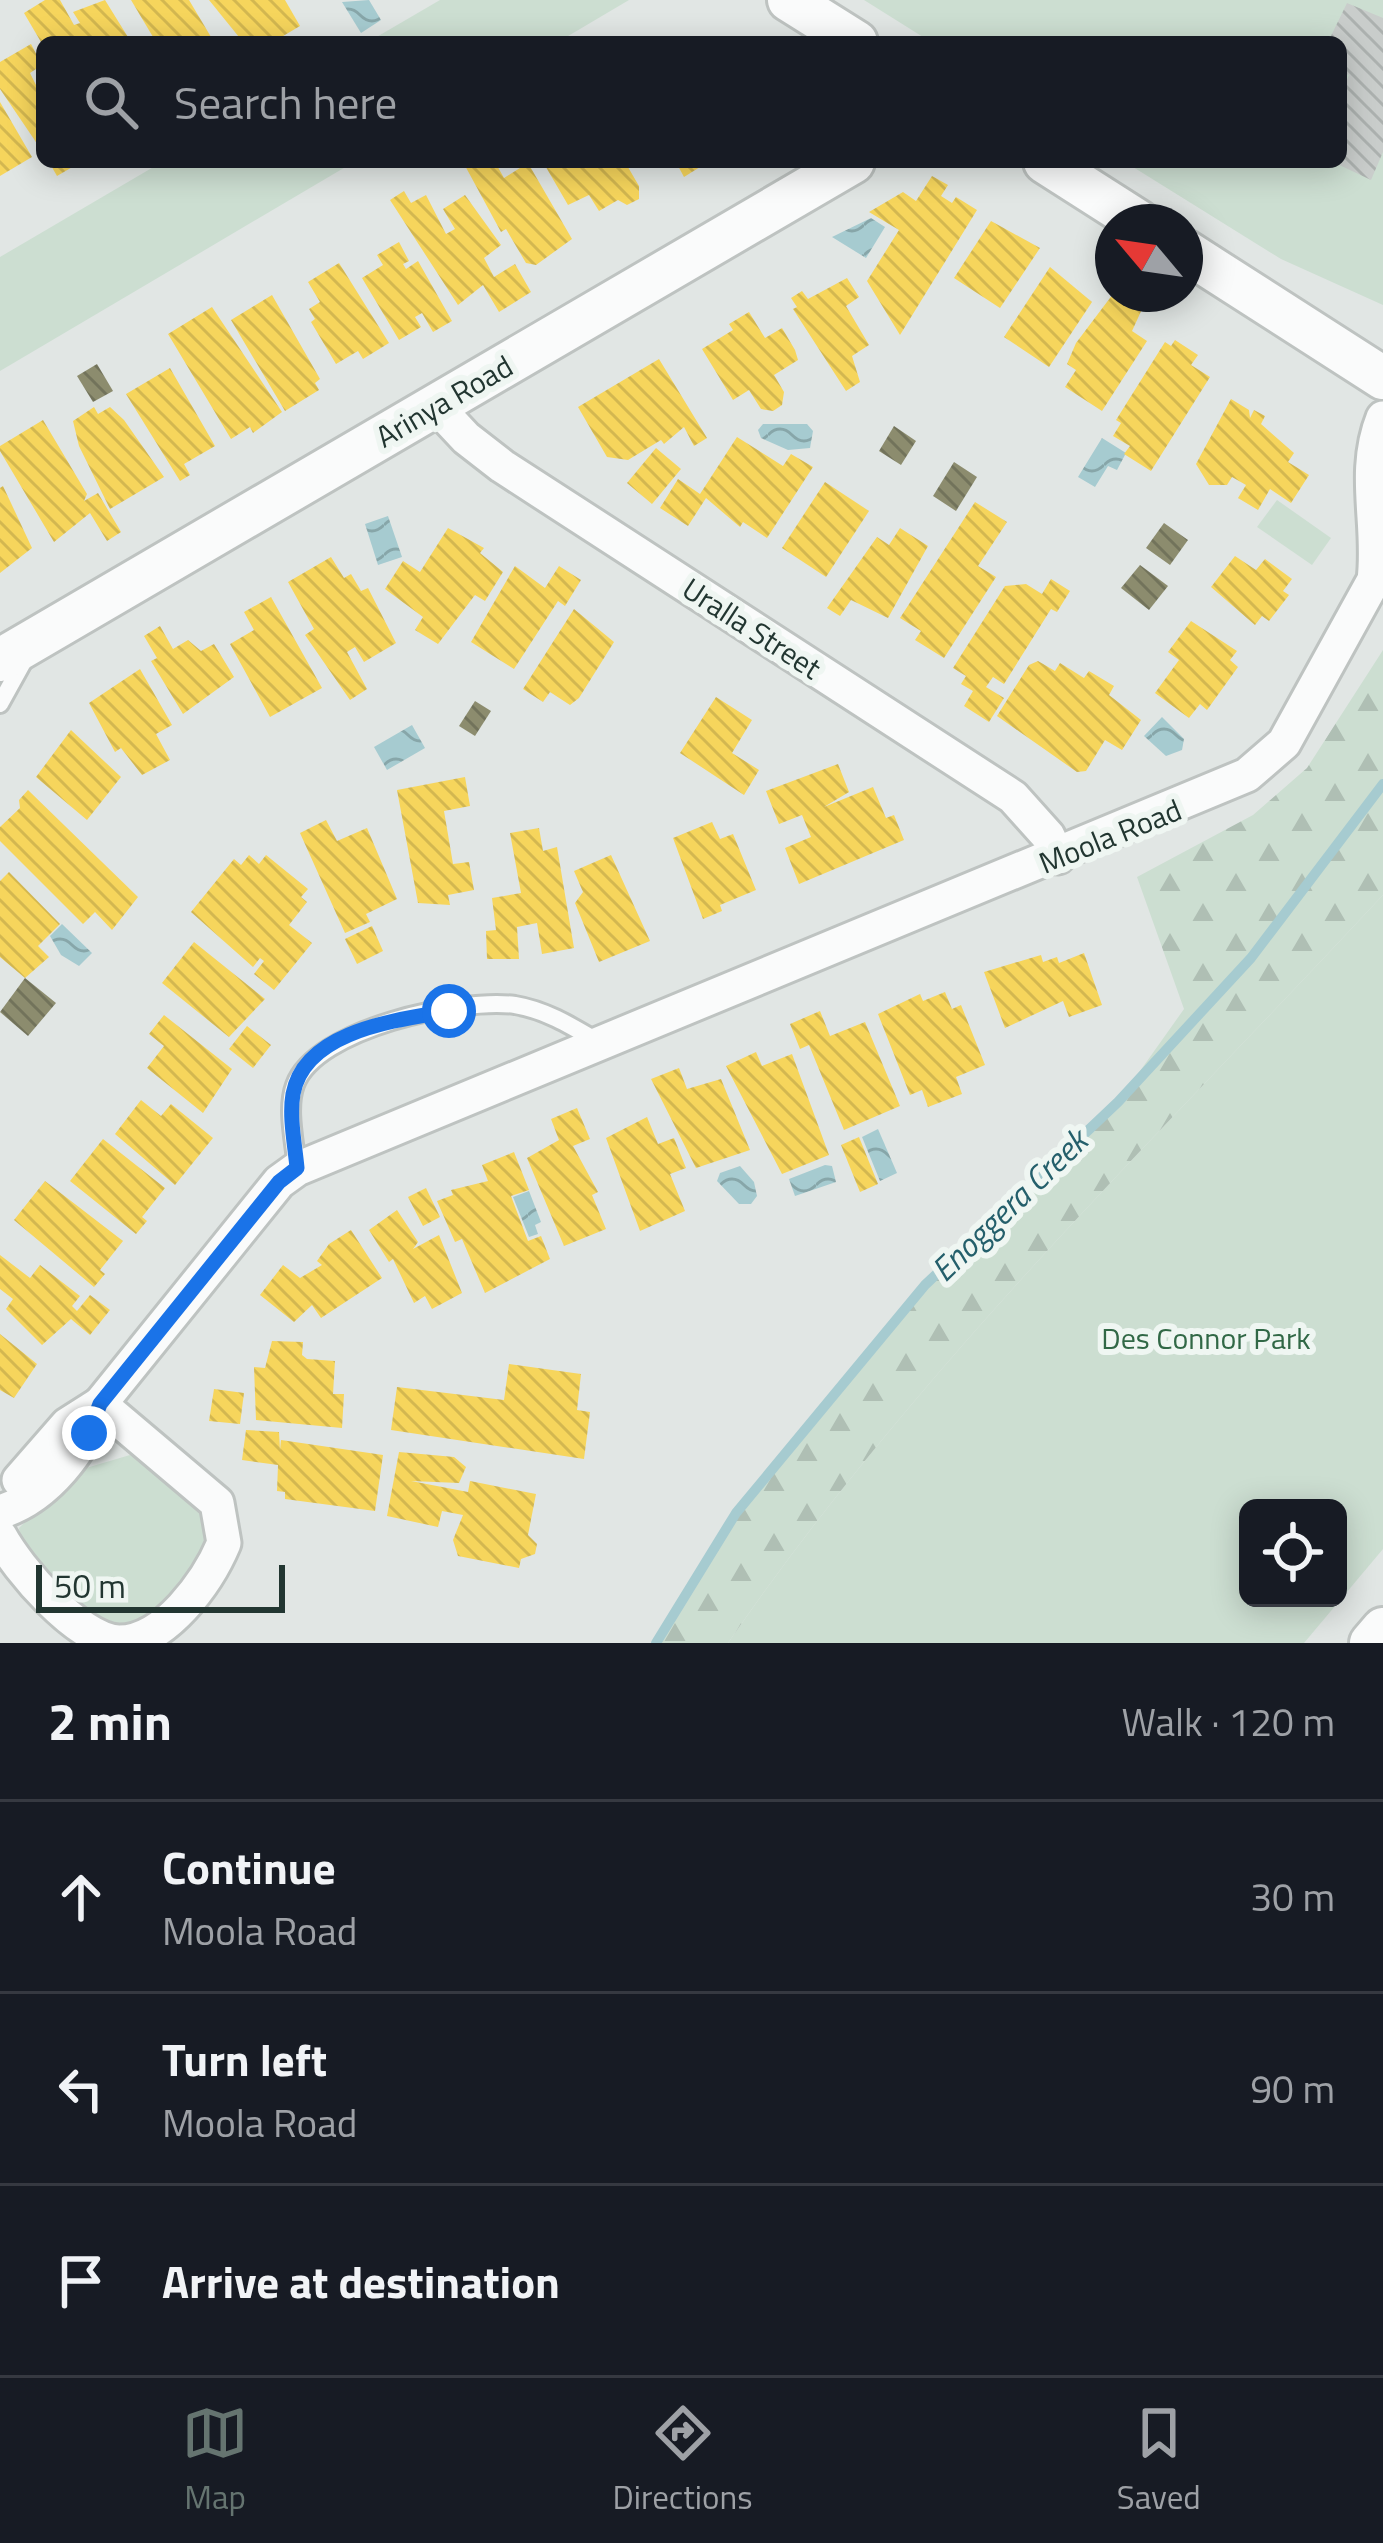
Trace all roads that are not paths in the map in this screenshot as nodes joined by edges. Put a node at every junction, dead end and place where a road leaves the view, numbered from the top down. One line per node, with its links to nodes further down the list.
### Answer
1 (789, 0): 2 (street)
2 (846, 36)
3 (843, 168): 8 (street, Arinya Road)
4 (1054, 168): 5 (street)
5 (1111, 204)
6 (1203, 263): 7 (street)
7 (1383, 378)
8 (436, 406): 10 (street, Arinya Road); 12 (street, Uralla Street)
9 (1383, 418): 12 (street, Moola Road)
10 (17, 650): 11 (lane, Arinya Road)
11 (0, 704)
12 (1058, 857): 13 (street, Moola Road)
13 (600, 1043): 14 (street, Moola Road); 14 (lane)
14 (297, 1168): 15 (street, Moola Road)
15 (100, 1404): 16 (street, Moola Road); 17 (street, Moola Road); 18 (street)
16 (0, 1490)
17 (0, 1512)
18 (0, 1536)
19 (1383, 1629): 20 (street)
20 (1371, 1643)

